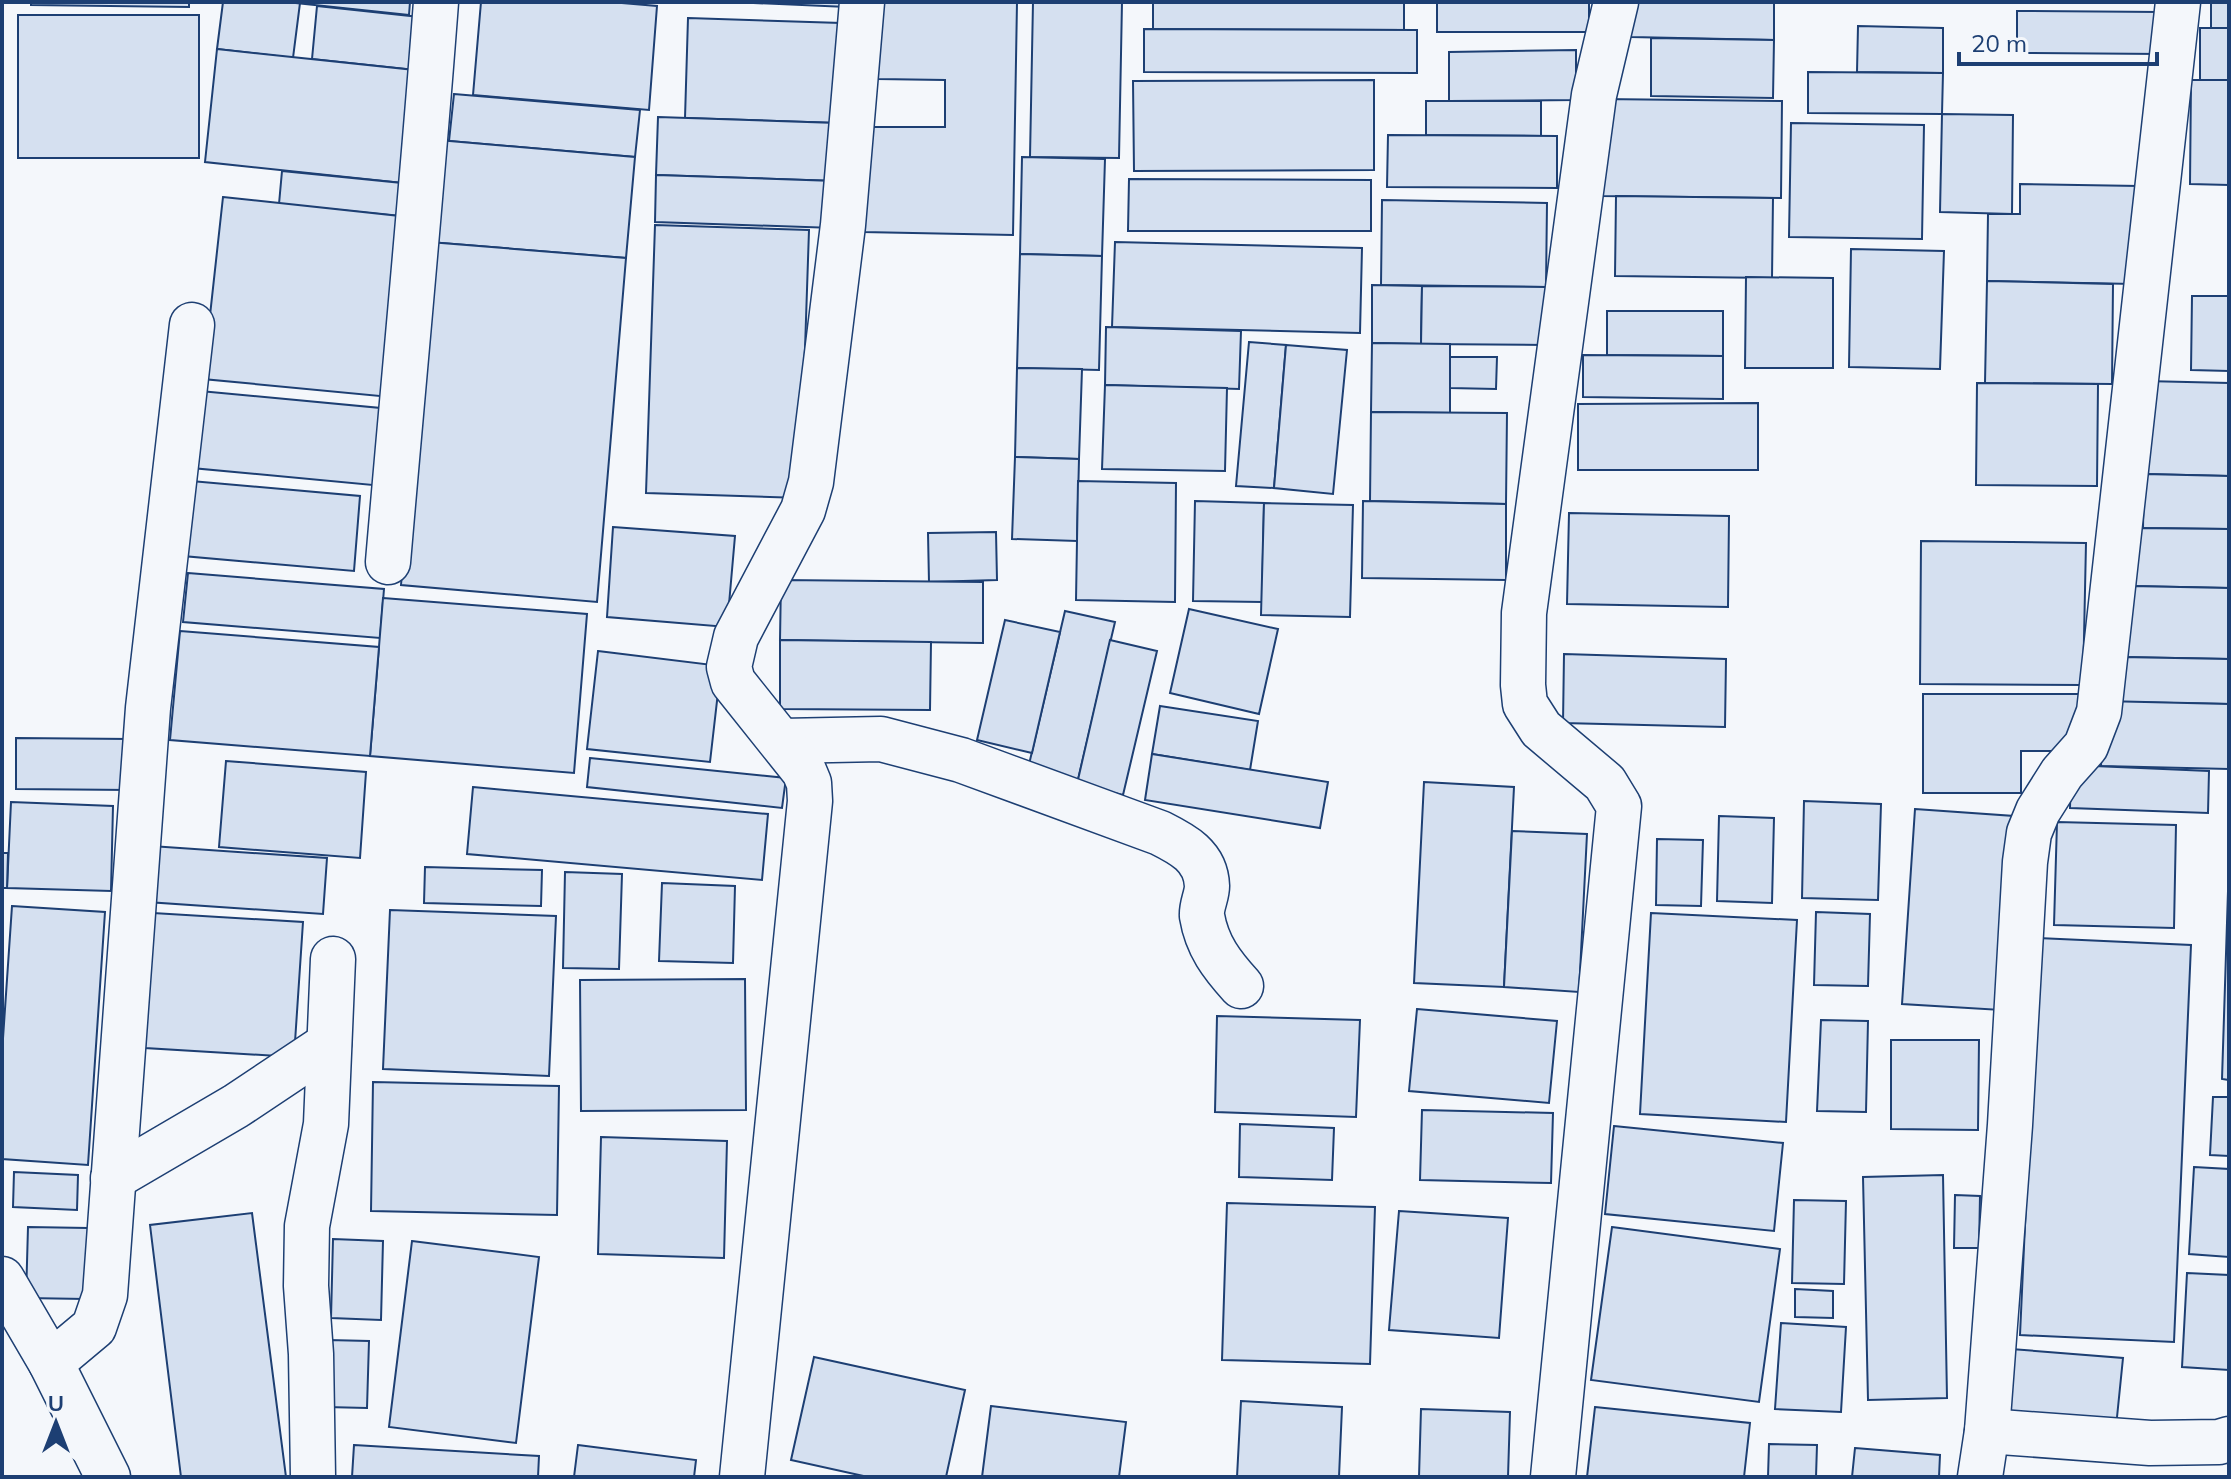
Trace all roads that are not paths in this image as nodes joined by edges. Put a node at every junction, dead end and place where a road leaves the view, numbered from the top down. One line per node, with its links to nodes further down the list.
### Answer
1 (436, 2): 6 (street)
2 (862, 2): 7 (street)
3 (1616, 2): 19 (street)
4 (2178, 2): 14 (street)
5 (192, 325): 11 (street)
6 (388, 562)
7 (782, 741): 9 (street); 18 (street)
8 (333, 959): 10 (street)
9 (1241, 986)
10 (329, 1044): 11 (street); 17 (street)
11 (113, 1178): 13 (street)
12 (2, 1279): 13 (street)
13 (51, 1363): 16 (street)
14 (1987, 1431): 15 (street); 20 (street)
15 (2229, 1439)
16 (108, 1477)
17 (313, 1477)
18 (742, 1477)
19 (1553, 1477)
20 (1980, 1477)

